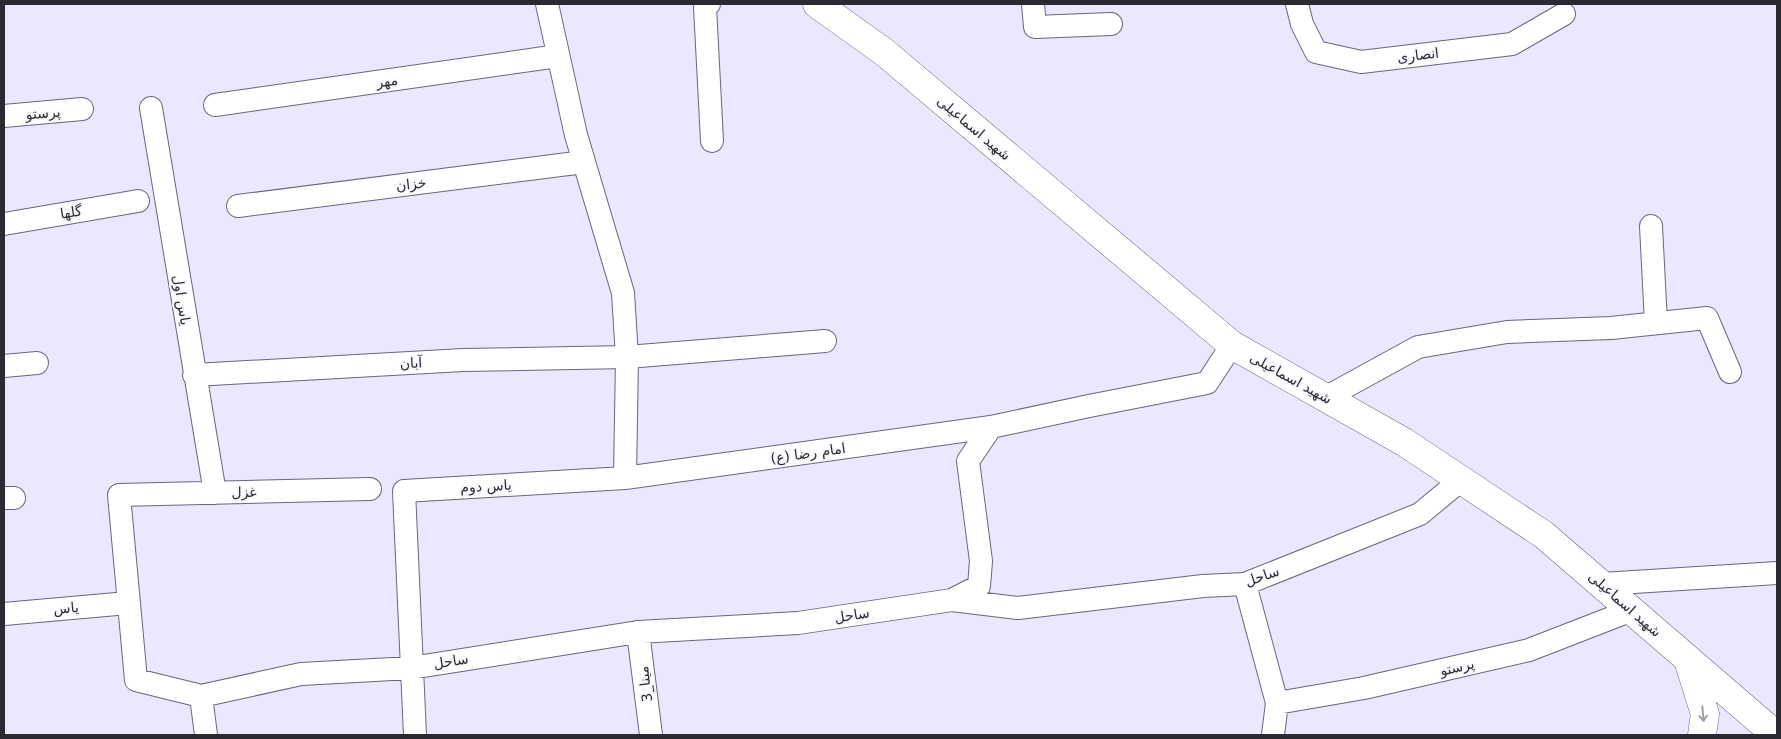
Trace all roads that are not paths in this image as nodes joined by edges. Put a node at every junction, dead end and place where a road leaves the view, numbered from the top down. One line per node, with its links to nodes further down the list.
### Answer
1 (546, 4): 8 (street)
2 (709, 4): 13 (street)
3 (817, 4): 21 (street, شهید اسماعیلی)
4 (1032, 4): 7 (street)
5 (1297, 4): 6 (street, انصاری)
6 (1564, 14)
7 (1111, 24)
8 (558, 56): 9 (street, مهر); 14 (street)
9 (215, 105)
10 (151, 108): 26 (street, یاس اول)
11 (82, 109): 12 (street, پرستو)
12 (4, 116)
13 (712, 141)
14 (584, 162): 16 (street, خزان); 22 (street)
15 (138, 201): 17 (street, گلها)
16 (238, 206)
17 (4, 224)
18 (1651, 226): 19 (street)
19 (1656, 323): 25 (street); 27 (street)
20 (824, 341): 22 (street, آبان)
21 (1232, 345): 27 (street, شهید اسماعیلی); 28 (street)
22 (627, 357): 26 (street, آبان); 29 (street)
23 (37, 363): 24 (street)
24 (4, 366)
25 (1730, 372)
26 (194, 375): 32 (street, یاس اول)
27 (1325, 398): 30 (street, شهید اسماعیلی)
28 (991, 427): 29 (street, امام رضا (ع)); 37 (street, ساحل)
29 (625, 478): 43 (street, یاس دوم)
30 (1461, 480): 35 (street, ساحل); 36 (street, شهید اسماعیلی)
31 (370, 489): 32 (street, غزل)
32 (215, 493): 33 (street, غزل)
33 (119, 496): 38 (street, ساحل)
34 (1777, 574): 36 (street)
35 (1245, 584): 37 (street, ساحل); 45 (street)
36 (1602, 584): 39 (street, شهید اسماعیلی)
37 (952, 600): 41 (street, ساحل)
38 (128, 603): 40 (street, یاس); 44 (street, ساحل)
39 (1632, 610): 42 (street, شهید اسماعیلی); 45 (street, پرستو)
40 (4, 614)
41 (638, 632): 43 (street, ساحل); 48 (street, مینا_3)
42 (1688, 660): 50 (street, one-way to 50); 51 (street, شهید اسماعیلی)
43 (411, 668): 44 (street, ساحل); 47 (street)
44 (201, 696): 46 (street)
45 (1277, 703): 49 (street)
46 (206, 735)
47 (414, 735)
48 (651, 735)
49 (1273, 735)
50 (1702, 735)
51 (1776, 735)

